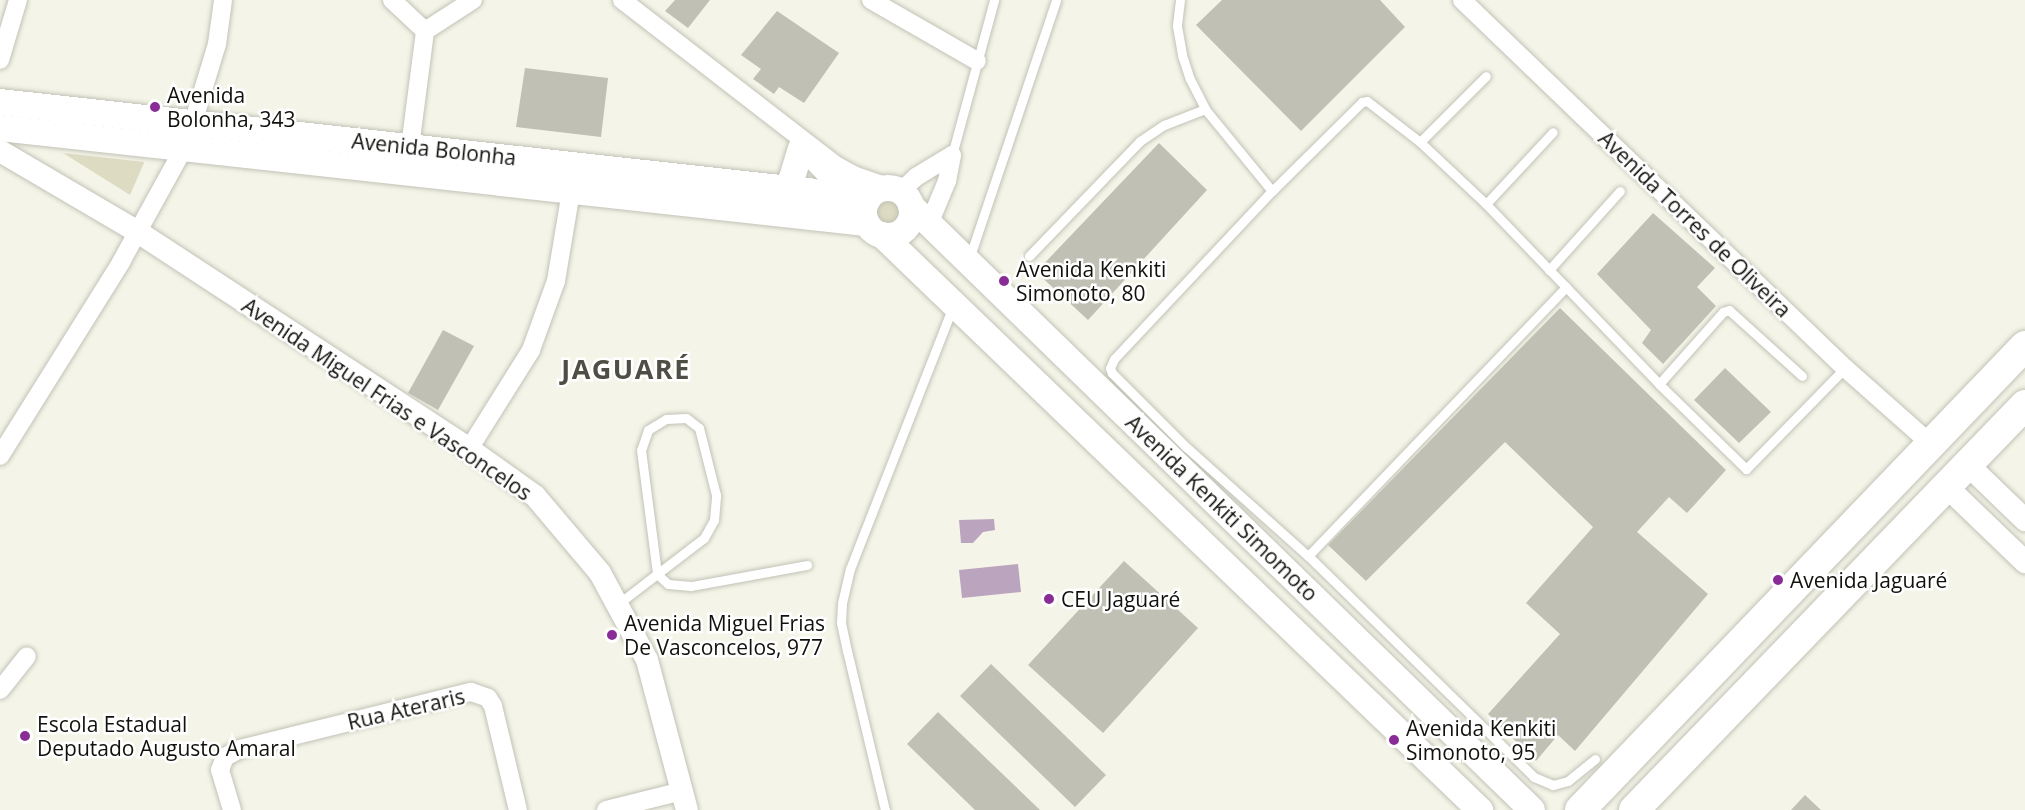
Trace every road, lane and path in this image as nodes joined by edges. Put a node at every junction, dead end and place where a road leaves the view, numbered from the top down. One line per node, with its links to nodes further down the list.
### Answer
1 (18, 0): 12 (street)
2 (223, 0): 17 (street)
3 (392, 0): 11 (street)
4 (473, 0): 11 (street)
5 (622, 0): 20 (street)
6 (871, 0): 13 (street)
7 (994, 0): 13 (lane)
8 (1056, 0): 35 (lane)
9 (1180, 0): 16 (lane)
10 (1462, 0): 40 (street, Avenida Torres de Oliveira)
11 (425, 31): 22 (street)
12 (0, 60)
13 (977, 61): 25 (lane)
14 (1486, 76): 21 (lane)
15 (0, 102): 17 (main road, Avenida Bolonha)
16 (1205, 109): 28 (lane); 34 (lane)
17 (194, 123): 22 (main road, Avenida Bolonha)
18 (0, 128): 23 (main road, Avenida Bolonha)
19 (1554, 132): 30 (lane)
20 (794, 138): 26 (main road); 31 (street)
21 (1420, 142): 28 (lane); 30 (lane)
22 (410, 147): 26 (main road, Avenida Bolonha)
23 (184, 148): 27 (main road, Avenida Bolonha); 33 (street)
24 (0, 152): 33 (street, Avenida Miguel Frias e Vasconcelos)
25 (952, 155): 31 (street); 32 (street)
26 (784, 188): 31 (main road, Avenida Bolonha)
27 (571, 191): 31 (main road, Avenida Bolonha); 45 (street)
28 (1272, 191): 52 (lane)
29 (1620, 191): 36 (lane)
30 (1486, 204): 36 (lane)
31 (884, 206): 32 (main road, Avenida Kenkiti Simomoto); 38 (main road, Avenida Kenkiti Simomoto)
32 (929, 224): 35 (main road, Avenida Kenkiti Simomoto)
33 (138, 232): 45 (street, Avenida Miguel Frias e Vasconcelos); 46 (street)
34 (1029, 256)
35 (968, 262): 48 (main road, Avenida Kenkiti Simomoto)
36 (1549, 270): 37 (lane)
37 (1566, 287): 42 (lane); 52 (lane)
38 (954, 304): 50 (main road, Avenida Kenkiti Simomoto); 64 (lane)
39 (2025, 346): 44 (highway)
40 (1845, 368): 42 (lane); 44 (street, Avenida Torres de Oliveira)
41 (1803, 376): 42 (lane)
42 (1659, 384)
43 (2025, 405): 47 (highway)
44 (1931, 444): 67 (highway)
45 (469, 449): 56 (street, Avenida Miguel Frias e Vasconcelos)
46 (0, 456)
47 (1967, 464): 49 (highway); 51 (street)
48 (1182, 470): 50 (main road); 66 (main road, Avenida Kenkiti Simomoto)
49 (1946, 486): 53 (street); 68 (highway)
50 (1155, 496): 65 (main road, Avenida Kenkiti Simomoto)
51 (2025, 520)
52 (1308, 556): 59 (lane)
53 (2025, 562)
54 (807, 566): 55 (lane)
55 (657, 574): 55 (lane); 56 (lane)
56 (618, 604): 60 (street, Avenida Miguel Frias e Vasconcelos)
57 (27, 656): 58 (street)
58 (0, 690)
59 (1595, 759)
60 (685, 801): 63 (street)
61 (232, 810): 62 (street, Rua Ateraris)
62 (518, 810)
63 (606, 810)
64 (885, 810)
65 (1480, 810)
66 (1533, 810)
67 (1580, 810)
68 (1634, 810)

